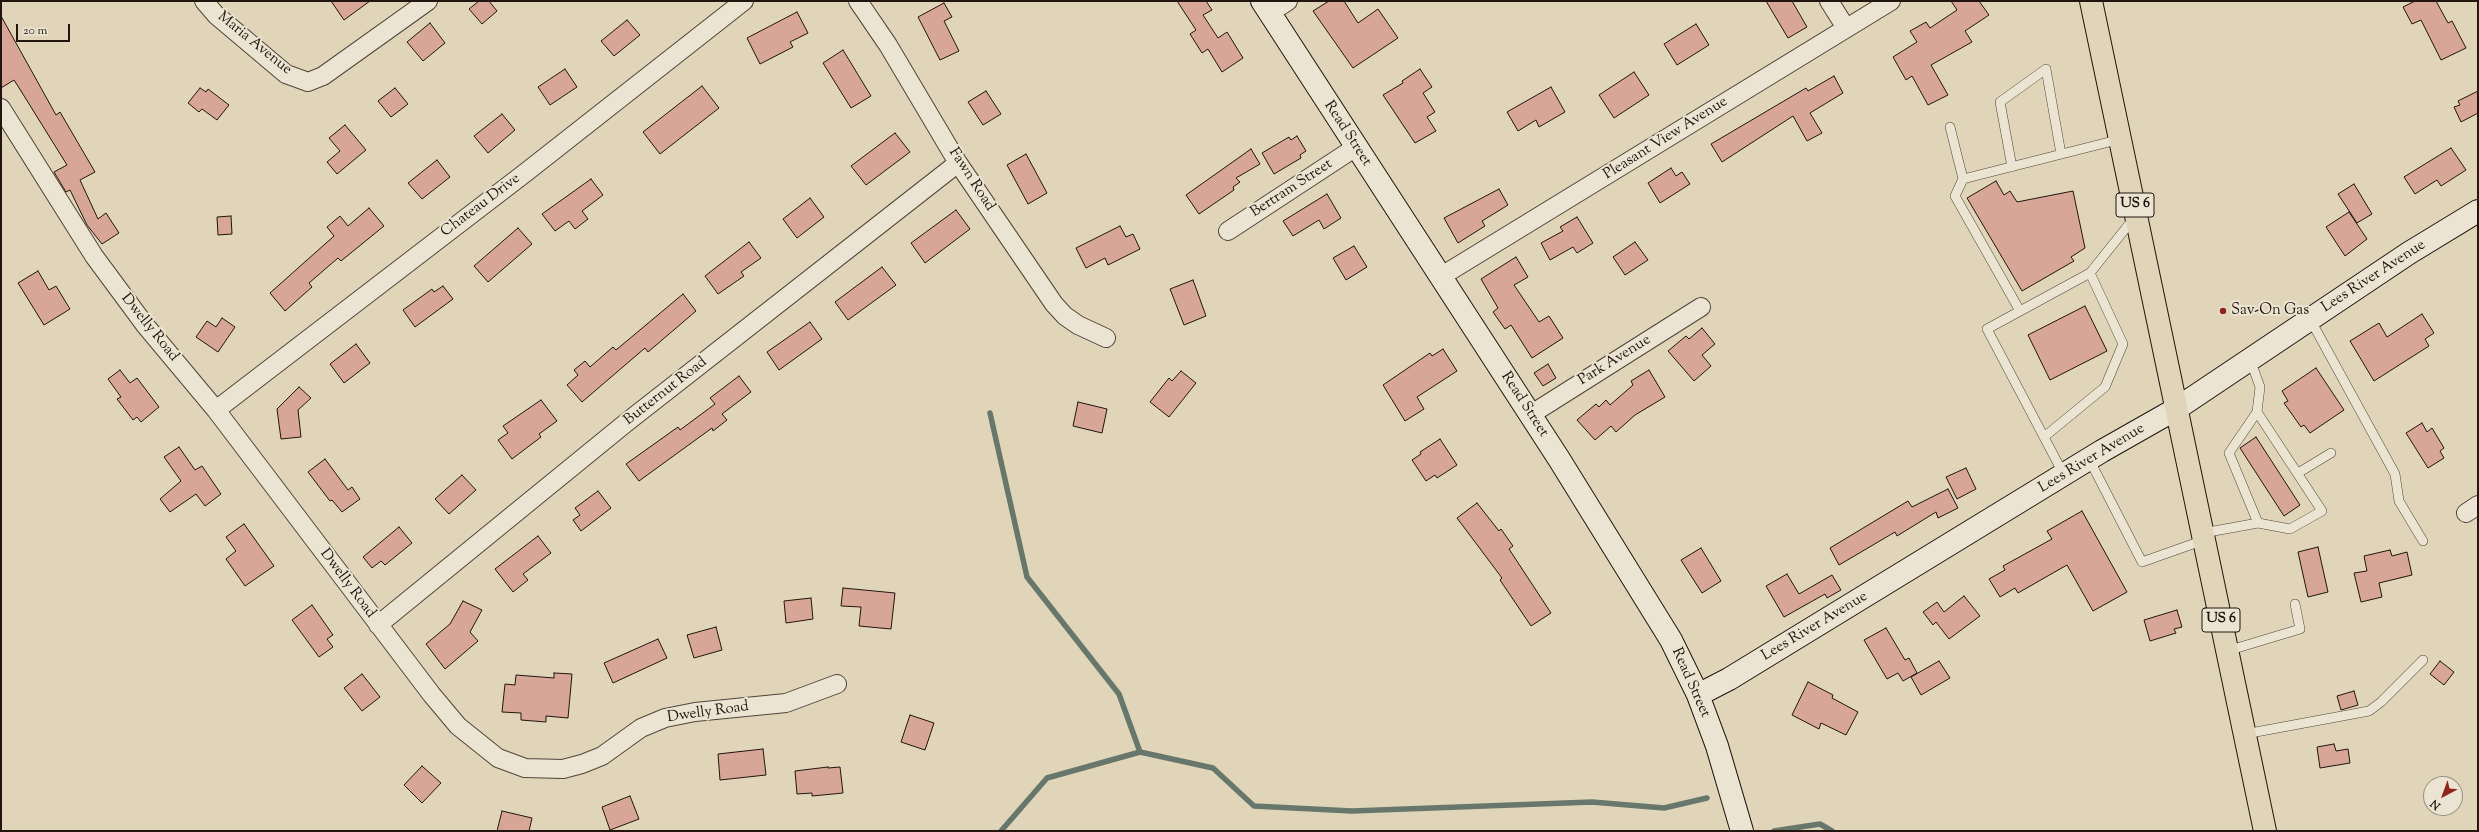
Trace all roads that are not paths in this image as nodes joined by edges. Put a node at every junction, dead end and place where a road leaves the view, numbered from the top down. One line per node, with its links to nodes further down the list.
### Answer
1 (204, 1): 2 (street, Maria Avenue)
2 (428, 1)
3 (744, 1): 30 (street, Chateau Drive)
4 (858, 1): 16 (street, Fawn Road)
5 (1288, 1): 9 (street)
6 (1829, 1): 10 (street)
7 (1891, 1): 10 (street, Pleasant View Avenue)
8 (2092, 1): 13 (main road, US 6)
9 (1266, 7): 14 (main road, Read Street)
10 (1846, 28): 23 (street, Pleasant View Avenue)
11 (1, 108): 30 (street, Dwelly Road)
12 (1950, 127): 18 (lane)
13 (2122, 139): 15 (lane); 20 (main road, US 6)
14 (1356, 147): 21 (street, Bertram Street); 23 (main road, Read Street)
15 (2061, 154): 17 (lane); 17 (lane)
16 (958, 163): 27 (street, Fawn Road); 42 (street, Butternut Road)
17 (2012, 167): 18 (lane)
18 (1963, 179): 25 (lane)
19 (2478, 211): 26 (main road, Lees River Avenue)
20 (2137, 214): 22 (lane); 29 (main road, US 6)
21 (1228, 231)
22 (2090, 273): 25 (lane); 33 (lane)
23 (1440, 277): 32 (main road, Read Street)
24 (1701, 307): 32 (street, Park Avenue)
25 (2020, 311): 33 (lane)
26 (2310, 319): 28 (main road, Lees River Avenue); 40 (lane)
27 (1106, 338)
28 (2250, 360): 29 (main road, Lees River Avenue); 31 (lane)
29 (2176, 409): 35 (main road, Lees River Avenue); 39 (main road, US 6)
30 (216, 410): 42 (street, Dwelly Road)
31 (2257, 412): 36 (lane); 38 (lane)
32 (1530, 415): 46 (main road, Read Street)
33 (2044, 437): 37 (lane)
34 (2331, 453): 36 (lane)
35 (2089, 459): 37 (main road, Lees River Avenue); 39 (lane)
36 (2298, 473): 38 (lane)
37 (2064, 475): 46 (main road, Lees River Avenue)
38 (2258, 523): 39 (lane)
39 (2203, 536): 43 (main road, US 6)
40 (2423, 541)
41 (2294, 604): 43 (lane)
42 (378, 625): 45 (street, Dwelly Road)
43 (2228, 651): 47 (main road, US 6)
44 (2423, 660): 47 (lane)
45 (837, 684)
46 (1698, 695): 48 (main road, Read Street)
47 (2245, 734): 49 (main road, US 6)
48 (1742, 831)
49 (2265, 831)

